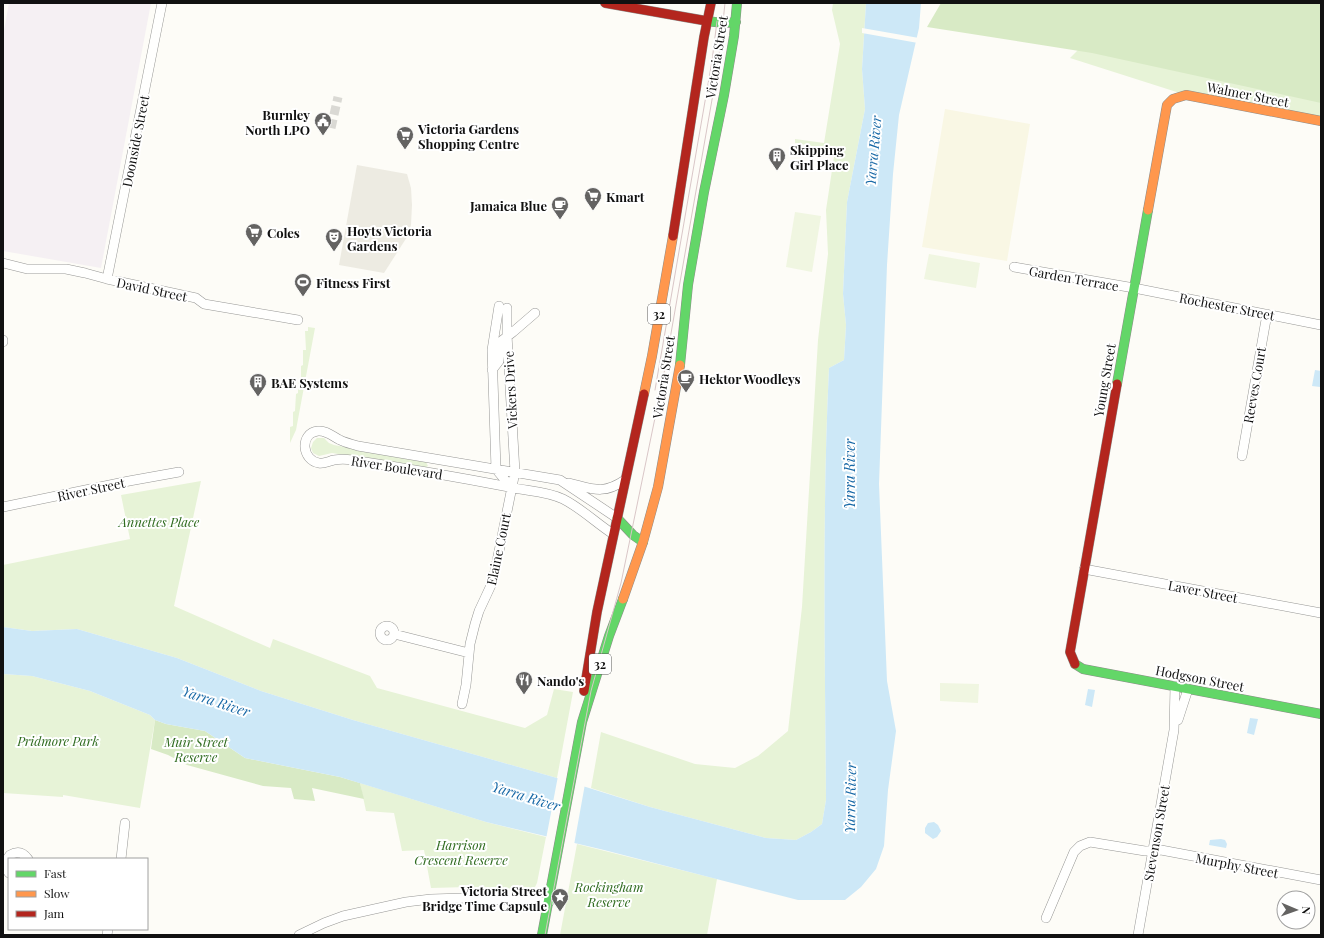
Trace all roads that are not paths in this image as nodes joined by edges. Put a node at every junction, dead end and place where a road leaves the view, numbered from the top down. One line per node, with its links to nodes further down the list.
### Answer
1 (162, 3): 11 (street, Doonside Street)
2 (605, 3): 6 (main road)
3 (737, 3): 5 (main road, Victoria Street / 32)
4 (714, 6): 5 (main road); 6 (main road, Victoria Street / 32)
5 (736, 20): 6 (main road); 35 (main road, Victoria Street / 32)
6 (707, 21): 30 (main road, Victoria Street / 32)
7 (1170, 101): 8 (main road, Walmer Street); 12 (main road, Young Street)
8 (1321, 121)
9 (3, 264): 11 (street, David Street)
10 (1014, 268): 12 (street, Garden Terrace)
11 (107, 279): 15 (street, David Street)
12 (1134, 288): 14 (street, Rochester Street); 37 (main road, Young Street)
13 (535, 313): 17 (street)
14 (1267, 314): 16 (street, Rochester Street); 21 (street, Reeves Court)
15 (298, 320)
16 (1321, 325)
17 (507, 337): 18 (street); 18 (street, Vickers Drive); 19 (street, Vickers Drive)
18 (492, 370): 20 (street, Vickers Drive)
19 (510, 390): 20 (street); 26 (street, Vickers Drive)
20 (494, 391): 24 (street, Vickers Drive)
21 (1242, 456)
22 (441, 460): 23 (street, River Boulevard); 27 (street); 27 (street, River Boulevard)
23 (472, 465): 24 (street, River Boulevard); 28 (street)
24 (496, 469): 26 (street, River Boulevard); 31 (street)
25 (179, 472): 32 (street, River Street)
26 (515, 472): 29 (street, River Boulevard); 31 (street, Vickers Drive)
27 (438, 474): 28 (street, River Boulevard)
28 (470, 479): 31 (street, River Boulevard)
29 (560, 480): 30 (street, River Boulevard); 33 (street, River Boulevard)
30 (625, 480): 33 (main road, Victoria Street / 32)
31 (511, 487): 34 (street, River Boulevard); 40 (street, Elaine Court)
32 (3, 507)
33 (616, 518): 34 (main road, Victoria Street / 32); 35 (main road)
34 (613, 534): 36 (main road); 46 (main road, Victoria Street / 32)
35 (643, 542): 36 (main road, Victoria Street / 32)
36 (639, 553): 46 (main road, Victoria Street / 32)
37 (1084, 569): 38 (street, Laver Street); 41 (main road, Young Street)
38 (1321, 613)
39 (394, 634): 40 (street)
40 (469, 653): 44 (street, Elaine Court)
41 (1075, 664): 42 (main road, Hodgson Street)
42 (1175, 686): 43 (main road, Hodgson Street); 47 (street, Stevenson Street)
43 (1188, 689): 45 (main road, Hodgson Street); 47 (street, Stevenson Street)
44 (462, 704)
45 (1321, 714)
46 (582, 722): 54 (main road, Victoria Street / 32)
47 (1174, 730): 49 (street, Stevenson Street)
48 (125, 823): 51 (street)
49 (1153, 850): 53 (street, Murphy Street); 55 (street, Murphy Street); 58 (street, Stevenson Street)
50 (27, 858): 52 (street)
51 (121, 858)
52 (6, 869)
53 (1321, 880)
54 (549, 902): 56 (street); 57 (main road, 32)
55 (1046, 918)
56 (299, 935)
57 (542, 935)
58 (1138, 935)

